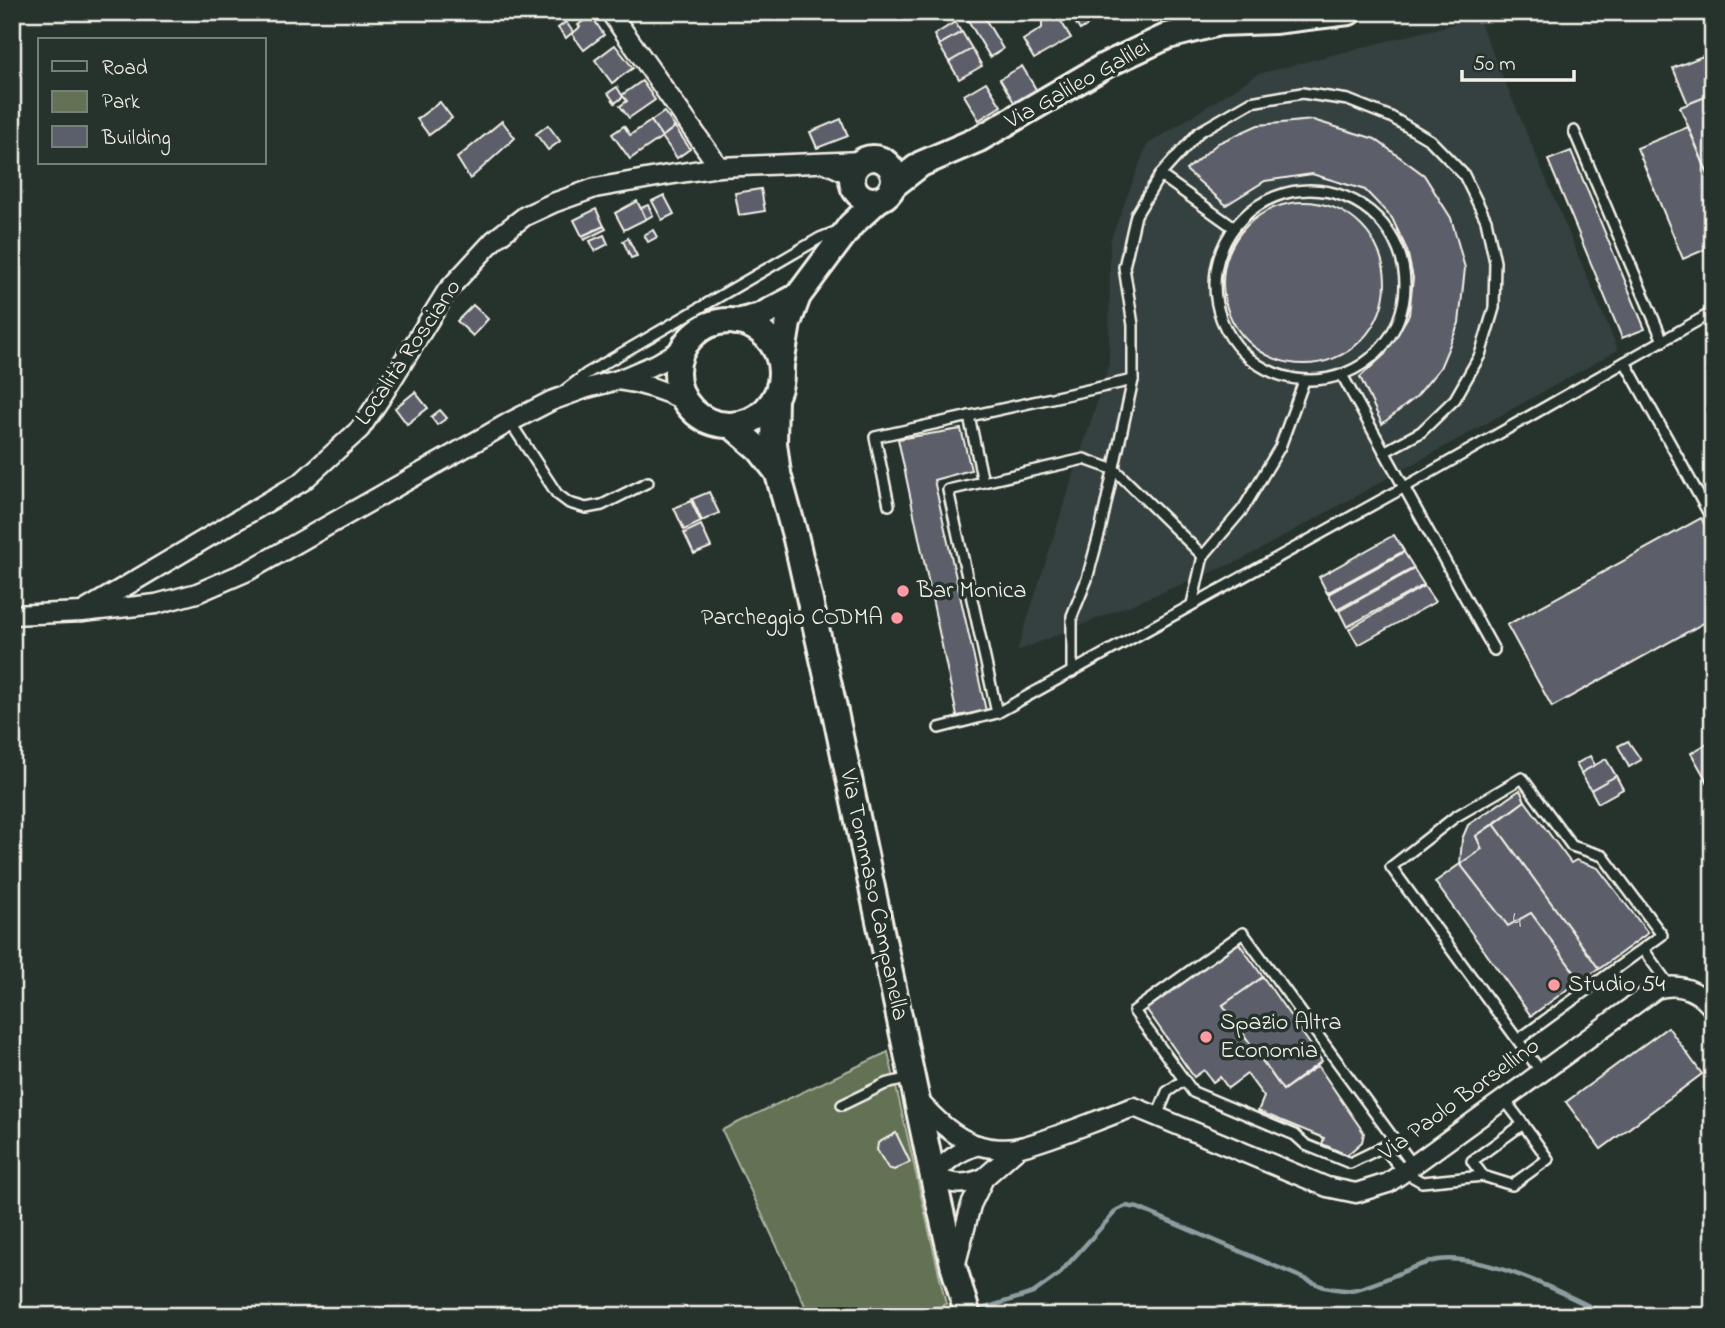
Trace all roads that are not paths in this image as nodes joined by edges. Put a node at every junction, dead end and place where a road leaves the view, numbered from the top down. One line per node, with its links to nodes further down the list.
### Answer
1 (610, 12): 5 (street)
2 (1349, 12): 3 (main road, Via Galileo Galilei)
3 (1220, 18): 7 (main road, Via Galileo Galilei)
4 (1574, 131): 13 (lane)
5 (719, 167): 7 (street, Località Rosciano); 37 (street, Località Rosciano)
6 (1160, 175): 9 (lane); 19 (lane); 27 (lane)
7 (871, 180): 8 (main road)
8 (851, 225): 10 (main road); 22 (lane)
9 (1233, 228): 17 (lane); 20 (lane)
10 (798, 296): 12 (main road); 16 (main road)
11 (1713, 312): 13 (lane)
12 (737, 322): 14 (main road); 16 (main road)
13 (1663, 341): 15 (lane)
14 (682, 349): 18 (street, Località Rosciano); 23 (main road)
15 (1625, 362): 32 (lane); 34 (lane)
16 (780, 366): 21 (main road)
17 (1342, 375): 20 (lane); 27 (lane)
18 (618, 380): 22 (street, Località Rosciano); 23 (street, Località Rosciano)
19 (1133, 380): 24 (lane); 28 (lane)
20 (1304, 381): 35 (lane)
21 (775, 398): 26 (main road); 29 (main road, Via Tommaso Campanella)
22 (551, 401): 25 (street, Località Rosciano)
23 (685, 401): 26 (main road)
24 (969, 416): 31 (lane); 33 (lane)
25 (510, 422): 30 (lane); 37 (street, Località Rosciano)
26 (731, 425): 29 (main road, Via Tommaso Campanella)
27 (1384, 452): 32 (lane)
28 (1115, 470): 31 (lane); 35 (lane); 40 (lane)
29 (778, 474): 49 (main road, Via Tommaso Campanella)
30 (649, 482)
31 (983, 482): 41 (lane)
32 (1403, 488): 36 (lane); 39 (lane)
33 (890, 505)
34 (1713, 521)
35 (1203, 555): 36 (lane)
36 (1192, 604): 40 (lane)
37 (82, 612): 38 (street, Località Rosciano)
38 (12, 615)
39 (1494, 650)
40 (1072, 672): 41 (lane)
41 (997, 713): 42 (lane)
42 (939, 728)
43 (1643, 949): 44 (lane); 46 (lane); 46 (lane)
44 (1669, 985): 45 (street); 47 (street, Via Paolo Borsellino)
45 (1713, 1009)
46 (1518, 1041): 47 (lane)
47 (1541, 1072): 50 (street, Via Paolo Borsellino)
48 (1184, 1080): 52 (lane); 56 (lane); 56 (lane)
49 (915, 1088): 51 (lane); 54 (street, Via Paolo Borsellino); 58 (main road, Via Tommaso Campanella)
50 (1504, 1099): 53 (lane); 56 (street, Via Paolo Borsellino)
51 (842, 1105)
52 (1157, 1116): 55 (street, Via Paolo Borsellino); 56 (street, Via Paolo Borsellino)
53 (1523, 1124): 57 (lane); 57 (lane)
54 (978, 1145): 55 (street, Via Paolo Borsellino); 58 (street, Via Paolo Borsellino)
55 (1019, 1147): 59 (street, Via Paolo Borsellino)
56 (1408, 1169): 57 (lane)
57 (1483, 1176)
58 (933, 1177): 59 (street); 60 (main road, Via Tommaso Campanella)
59 (984, 1178): 60 (street, Via Paolo Borsellino)
60 (954, 1268): 61 (main road, Via Tommaso Campanella)
61 (965, 1306)

